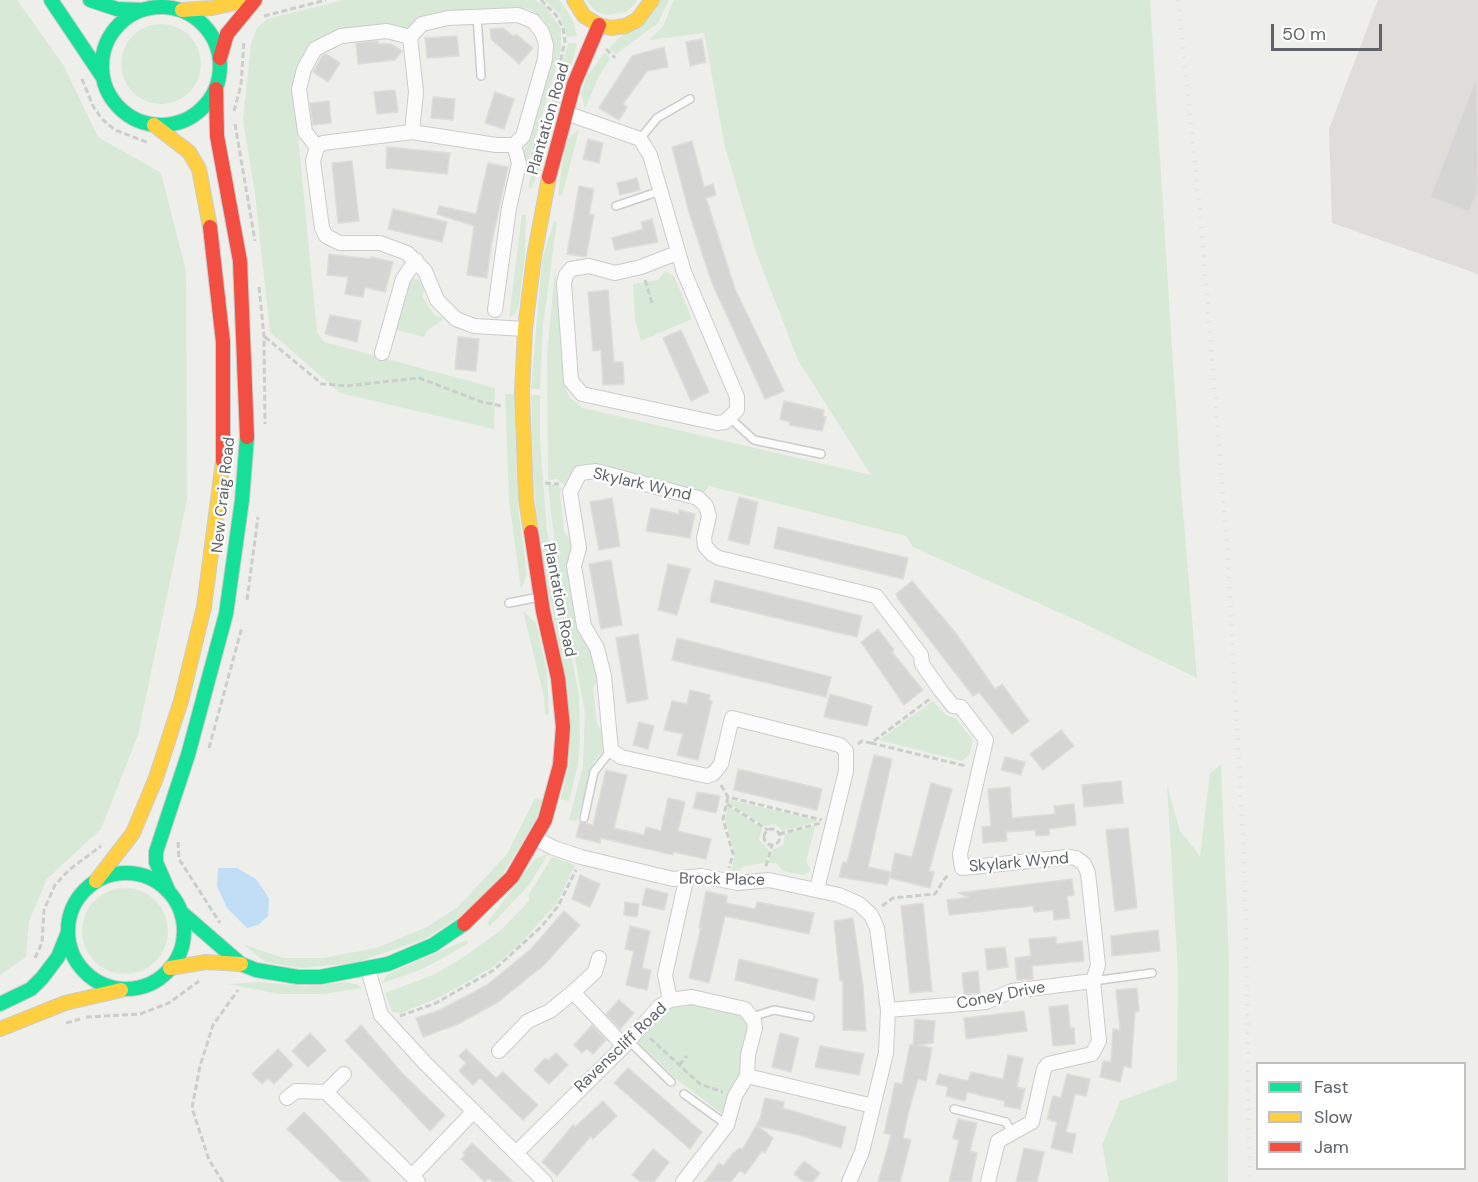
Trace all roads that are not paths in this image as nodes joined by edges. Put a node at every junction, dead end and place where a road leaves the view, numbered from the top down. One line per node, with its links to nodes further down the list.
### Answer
1 (51, 0): 13 (street)
2 (90, 0): 7 (street)
3 (248, 0): 8 (street)
4 (255, 0): 12 (street)
5 (574, 0): 10 (street)
6 (652, 0): 10 (street)
7 (142, 9): 8 (street); 13 (street)
8 (182, 10): 12 (street)
9 (477, 16): 11 (street); 14 (lane); 21 (street)
10 (599, 25): 17 (street, Plantation Road)
11 (410, 37): 19 (street); 22 (street)
12 (220, 59): 15 (street)
13 (102, 75): 18 (street)
14 (481, 76)
15 (216, 89): 18 (street); 40 (street, New Craig Road)
16 (690, 99): 20 (lane)
17 (566, 113): 20 (street); 28 (street, Plantation Road)
18 (154, 125): 37 (street, New Craig Road)
19 (412, 132): 21 (street); 22 (street)
20 (640, 139): 23 (street)
21 (514, 145): 27 (street)
22 (317, 147): 26 (street)
23 (660, 191): 24 (lane); 25 (street)
24 (616, 206)
25 (677, 253): 30 (street); 30 (street)
26 (416, 260): 28 (street); 29 (street)
27 (495, 310)
28 (525, 329): 32 (street, Plantation Road)
29 (382, 353)
30 (730, 418): 31 (lane)
31 (821, 454)
32 (540, 596): 33 (lane); 36 (street, Plantation Road)
33 (509, 603)
34 (611, 750): 35 (lane); 39 (street); 48 (street, Skylark Wynd)
35 (584, 818)
36 (536, 839): 38 (street, Brock Place); 46 (street, Plantation Road)
37 (96, 880): 40 (street); 42 (street)
38 (686, 880): 39 (street, Brock Place); 51 (street)
39 (817, 889): 53 (street, Brock Place)
40 (169, 892): 41 (street)
41 (181, 912): 44 (street, Plantation Road); 45 (street)
42 (68, 932): 49 (street); 52 (street)
43 (599, 958): 50 (street)
44 (241, 964): 45 (street, Plantation Road); 46 (street, Plantation Road)
45 (170, 968): 49 (street)
46 (368, 969): 67 (street)
47 (1152, 973): 48 (lane)
48 (1092, 981): 53 (street, Coney Drive); 69 (street)
49 (132, 988): 56 (street)
50 (573, 992): 57 (street); 58 (street)
51 (670, 1000): 54 (street, Ravenscliff Road); 57 (street, Ravenscliff Road)
52 (0, 1004)
53 (888, 1010): 65 (street)
54 (752, 1017): 55 (lane); 60 (street)
55 (810, 1017)
56 (0, 1029)
57 (627, 1044): 61 (lane); 70 (street, Ravenscliff Road)
58 (499, 1051)
59 (344, 1074): 62 (street)
60 (747, 1076): 65 (street); 68 (street)
61 (671, 1082)
62 (327, 1092): 64 (street); 71 (street)
63 (684, 1094): 68 (lane)
64 (287, 1098)
65 (873, 1106): 74 (street)
66 (954, 1110): 69 (lane)
67 (474, 1111): 70 (street); 71 (street)
68 (727, 1125): 73 (street)
69 (1012, 1134): 75 (street)
70 (516, 1153): 72 (street)
71 (415, 1179)
72 (544, 1182)
73 (683, 1182)
74 (849, 1182)
75 (988, 1182)

